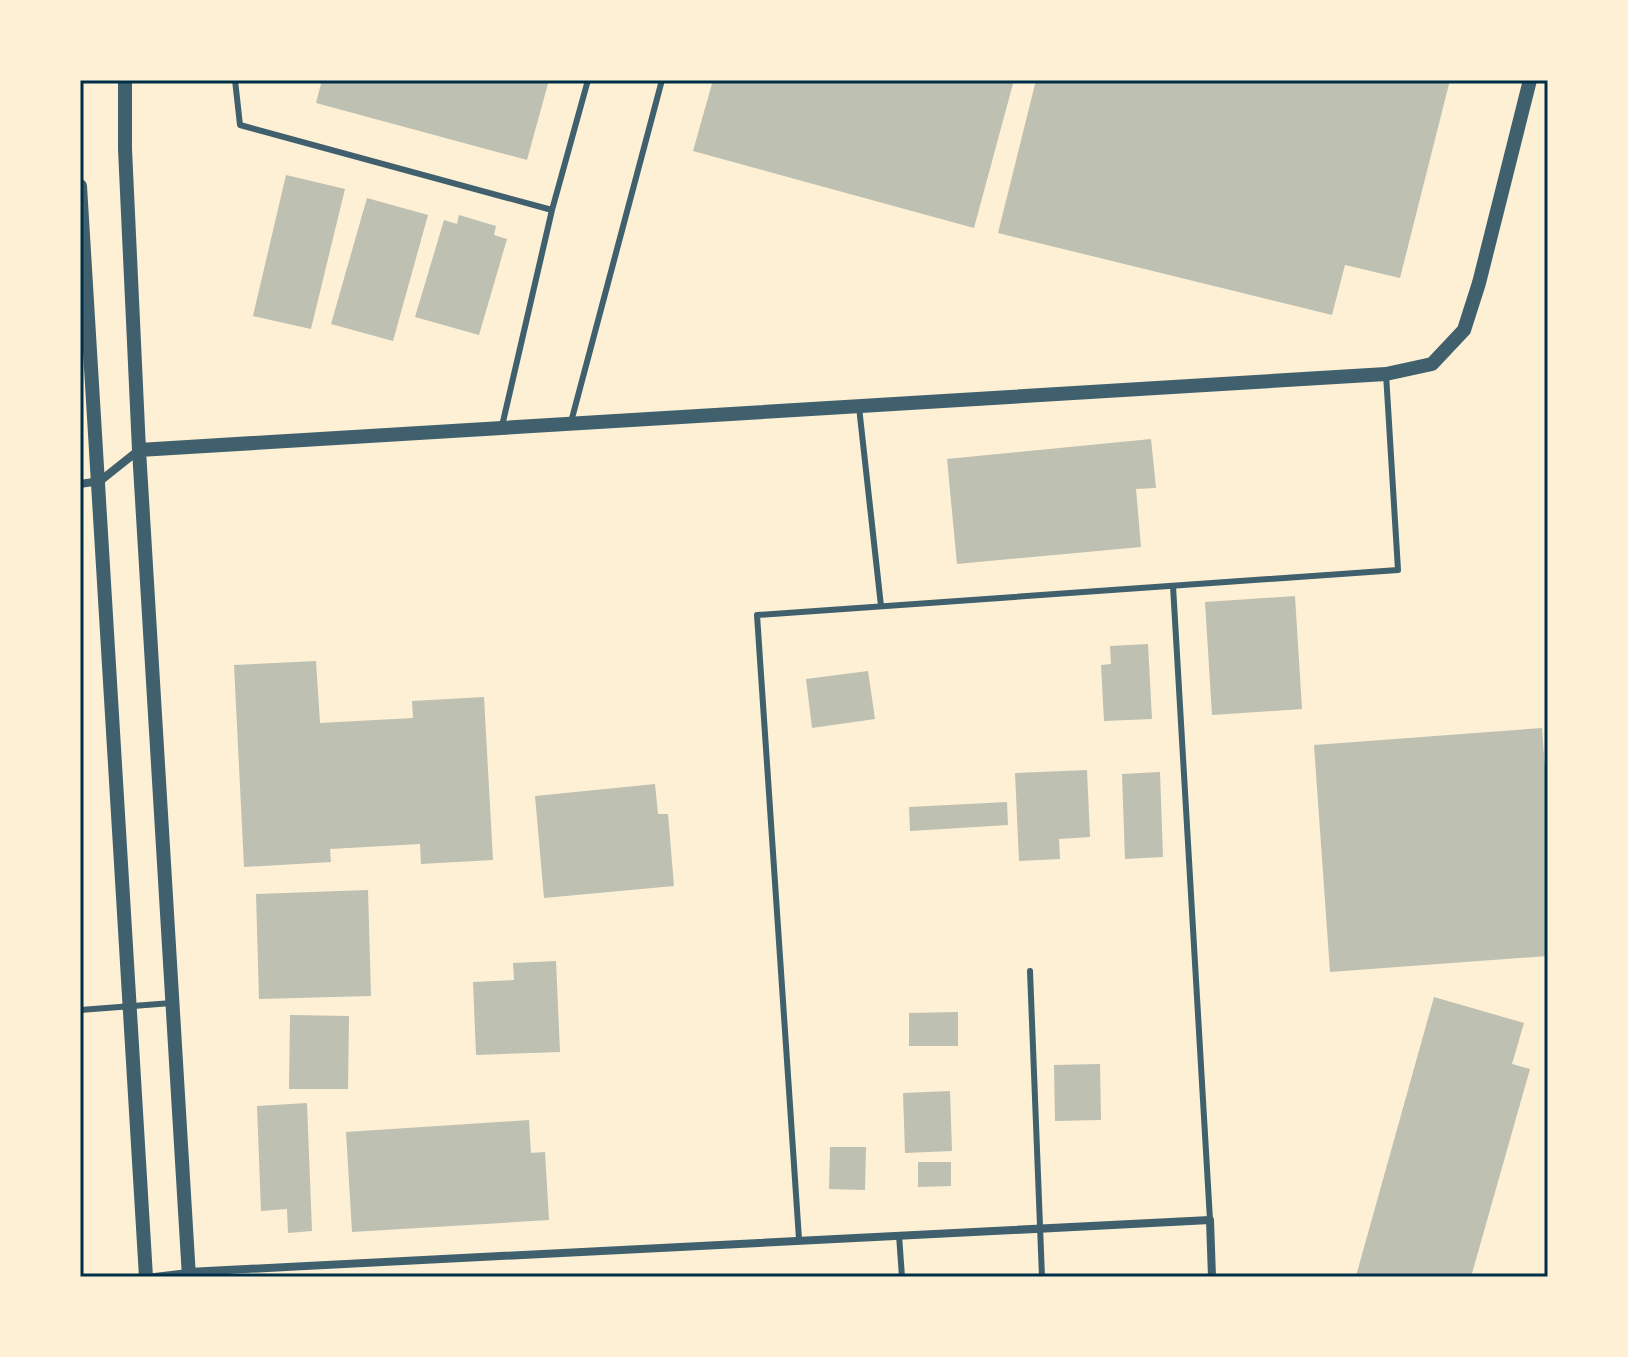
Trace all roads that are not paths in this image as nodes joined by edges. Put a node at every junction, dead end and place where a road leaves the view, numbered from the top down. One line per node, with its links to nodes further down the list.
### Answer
1 (125, 80): 12 (street)
2 (235, 80): 7 (lane)
3 (588, 80): 7 (lane)
4 (662, 80): 10 (lane)
5 (1530, 80): 8 (street)
6 (80, 186): 13 (street)
7 (552, 210): 11 (lane)
8 (1386, 374): 9 (street); 15 (lane)
9 (859, 407): 10 (street); 16 (lane)
10 (571, 422): 11 (street)
11 (502, 426): 12 (street)
12 (139, 450): 13 (street); 18 (street)
13 (100, 481): 14 (street); 19 (street)
14 (80, 484)
15 (1173, 586): 16 (lane); 21 (lane)
16 (881, 606): 24 (lane)
17 (1030, 971): 22 (lane)
18 (172, 1003): 19 (lane); 25 (street)
19 (130, 1007): 20 (lane); 27 (street)
20 (80, 1010)
21 (1210, 1220): 22 (street); 30 (street)
22 (1039, 1228): 23 (street); 29 (lane)
23 (899, 1235): 24 (street); 28 (lane)
24 (799, 1239): 25 (street)
25 (188, 1274): 27 (lane)
26 (104, 1277): 27 (lane)
27 (146, 1277)
28 (902, 1277)
29 (1042, 1277)
30 (1212, 1277)

